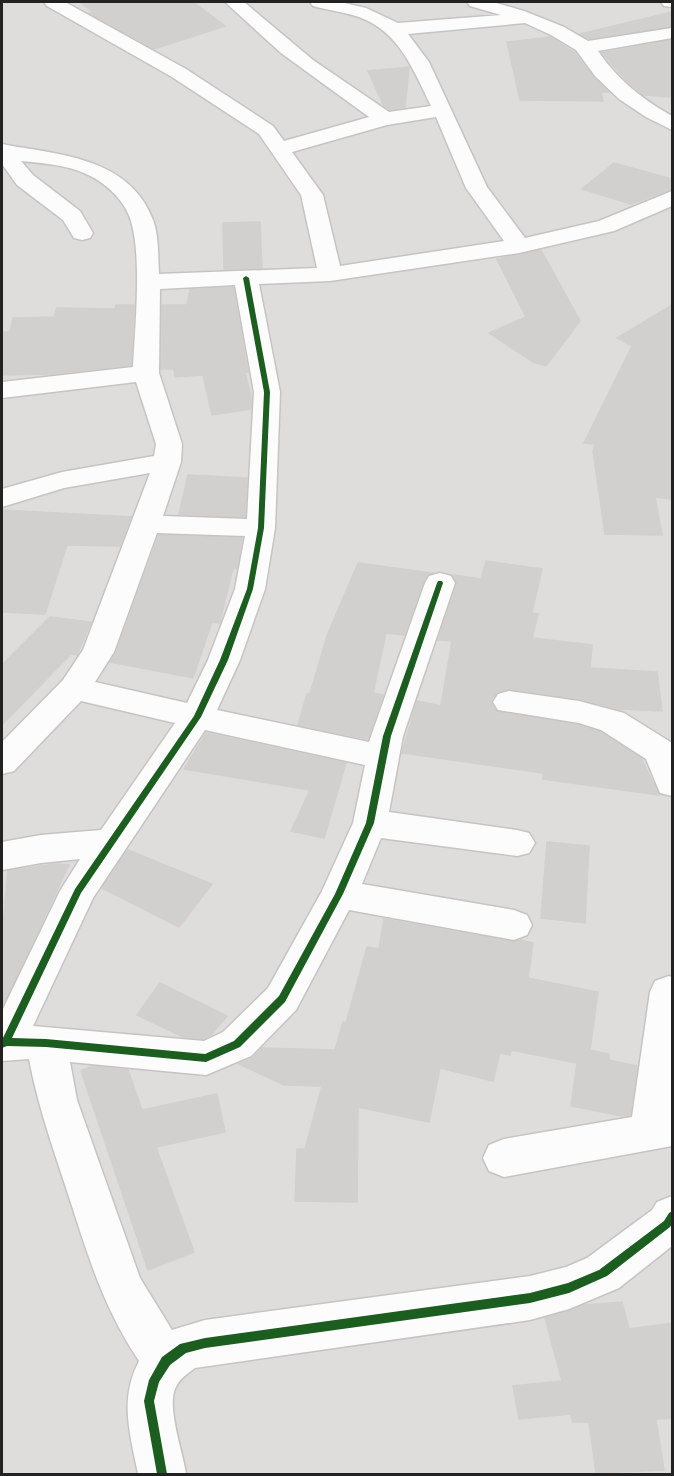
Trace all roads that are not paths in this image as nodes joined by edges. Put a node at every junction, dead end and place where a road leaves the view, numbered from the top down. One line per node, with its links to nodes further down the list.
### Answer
1 (53, 2): 12 (street)
2 (237, 2): 10 (street)
3 (319, 2): 6 (street)
4 (476, 2): 5 (street)
5 (530, 19): 6 (street); 8 (street)
6 (395, 29): 9 (street)
7 (672, 33): 8 (street)
8 (586, 47): 11 (street)
9 (443, 110): 10 (street); 16 (street)
10 (385, 119): 12 (street)
11 (672, 124)
12 (279, 149): 17 (street)
13 (3, 151): 15 (street); 19 (street)
14 (672, 198): 16 (street)
15 (82, 233)
16 (519, 246): 17 (street)
17 (330, 274): 18 (street)
18 (246, 278): 19 (street); 25 (street)
19 (148, 282): 20 (street)
20 (146, 373): 21 (street); 22 (street)
21 (2, 390)
22 (166, 462): 23 (street); 24 (street)
23 (2, 498)
24 (146, 524): 25 (street); 27 (street)
25 (261, 528): 29 (street)
26 (440, 583): 30 (street)
27 (74, 688): 29 (street); 31 (street)
28 (509, 702): 32 (street)
29 (197, 717): 30 (street); 34 (street)
30 (383, 757): 33 (street)
31 (2, 762)
32 (672, 784)
33 (370, 823): 35 (street); 37 (street)
34 (111, 843): 36 (street); 40 (street)
35 (518, 843)
36 (2, 856)
37 (339, 894): 38 (street); 40 (street)
38 (514, 925)
39 (669, 992): 41 (street)
40 (18, 1043): 44 (street)
41 (662, 1129): 42 (street)
42 (504, 1158)
43 (672, 1216): 44 (street)
44 (166, 1361): 45 (street)
45 (162, 1474)

